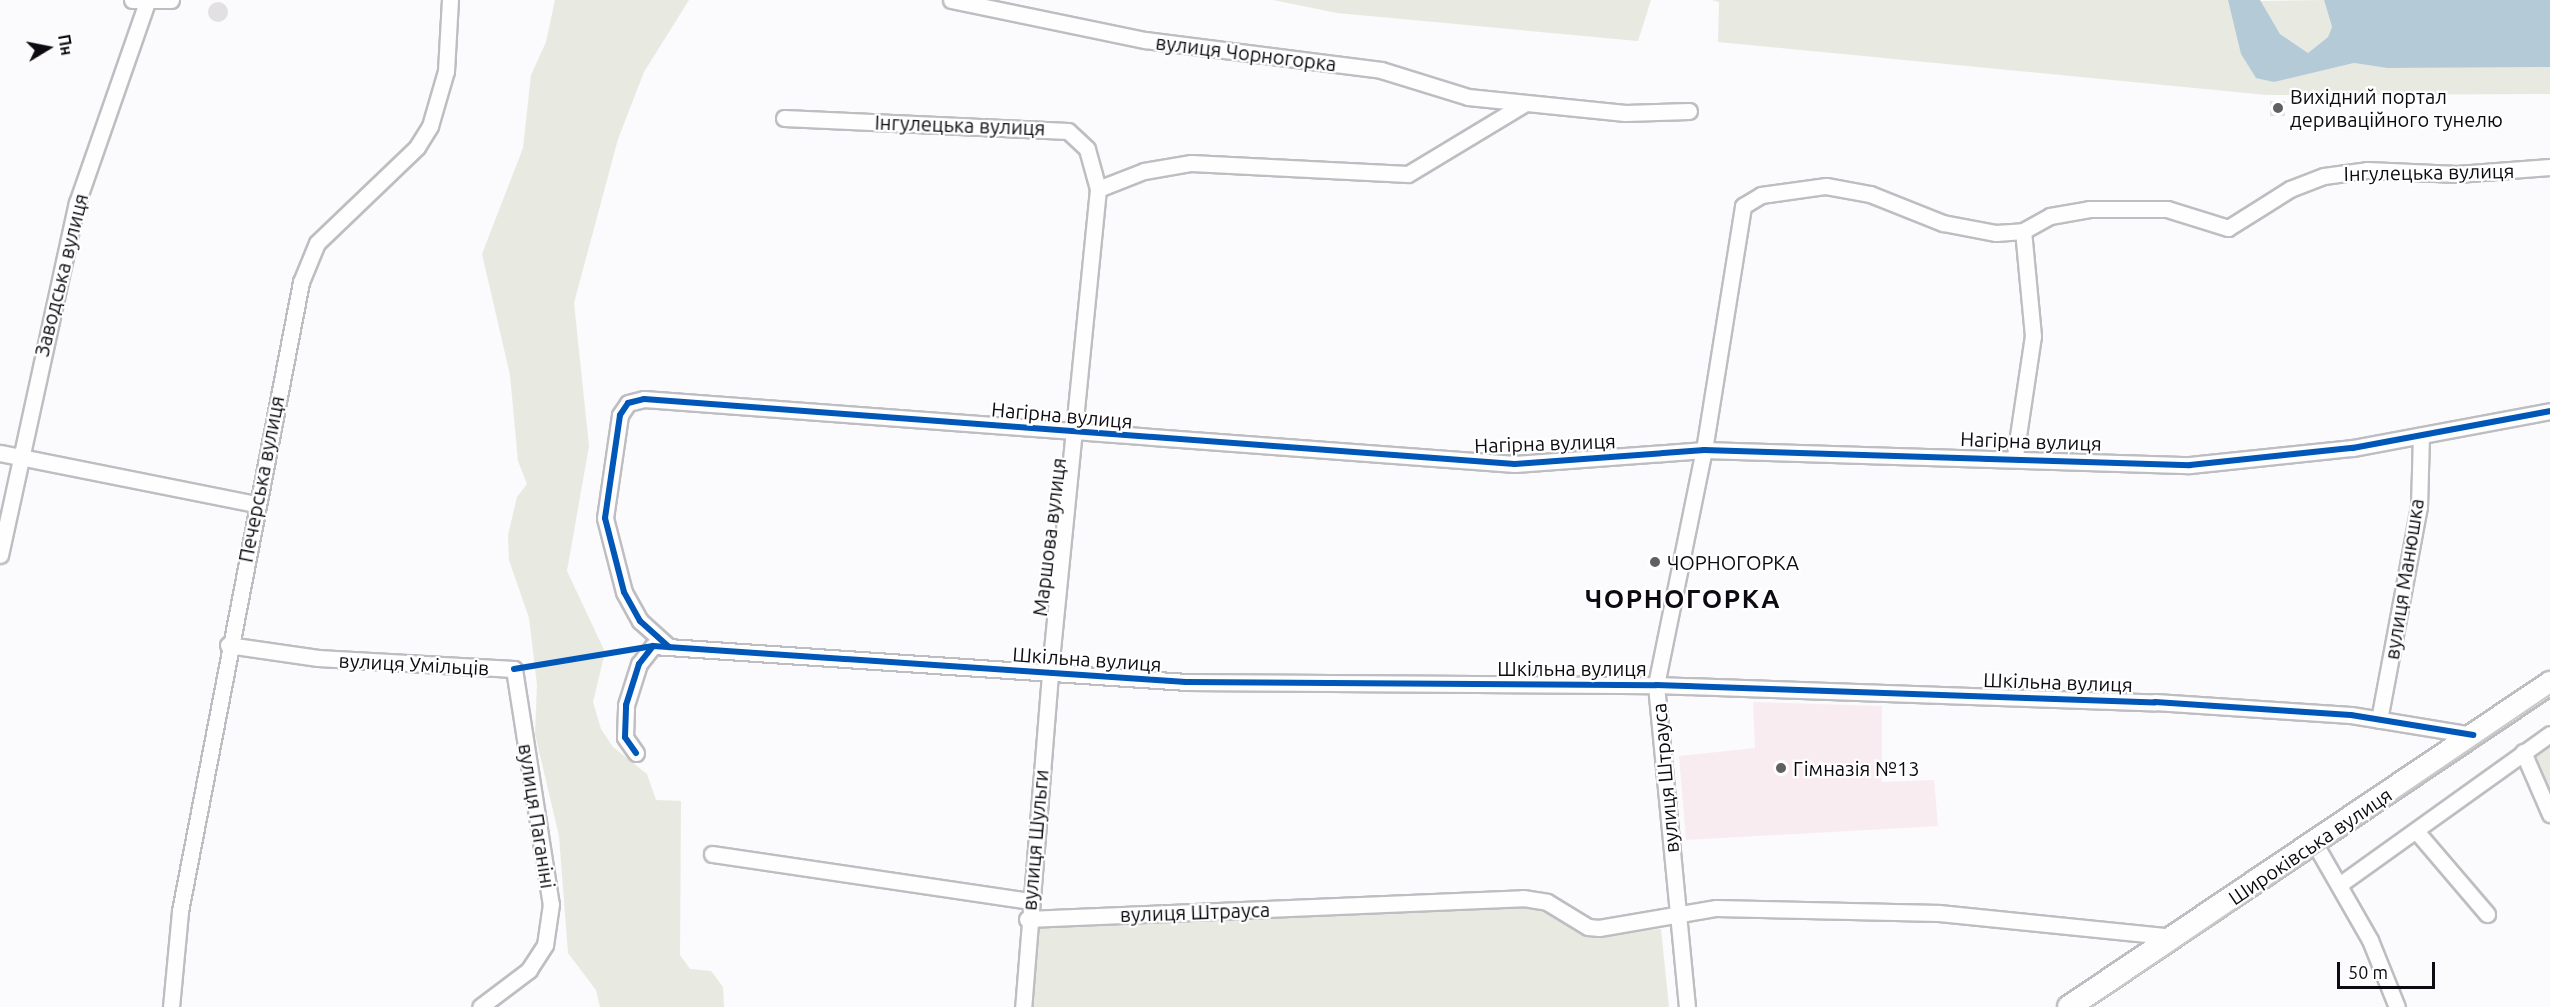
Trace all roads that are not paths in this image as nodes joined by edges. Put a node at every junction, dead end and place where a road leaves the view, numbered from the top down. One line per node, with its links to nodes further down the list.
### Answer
1 (171, 0): 4 (street)
2 (450, 0): 19 (street, Печерська вулиця)
3 (951, 0): 5 (street, вулиця Чорногорка)
4 (140, 1): 18 (street, Заводська вулиця)
5 (1524, 104): 6 (street, вулиця Чорногорка); 9 (street)
6 (1689, 111)
7 (784, 118): 9 (street, Інгулецька вулиця)
8 (2550, 167): 11 (street, Інгулецька вулиця)
9 (1098, 189): 13 (street, Маршова вулиця)
10 (1738, 218): 11 (street, Інгулецька вулиця); 15 (street, вулиця Штрауса)
11 (2023, 231): 17 (street)
12 (2550, 411): 14 (street, Нагірна вулиця)
13 (1077, 432): 15 (street, Нагірна вулиця); 22 (street, Нагірна вулиця); 24 (street, Маршова вулиця)
14 (2421, 437): 17 (street, Нагірна вулиця); 27 (street, вулиця Манюшка)
15 (1704, 450): 17 (street, Нагірна вулиця); 26 (street, вулиця Штрауса)
16 (0, 453): 18 (street)
17 (2015, 456)
18 (20, 458): 19 (street); 20 (street, Заводська вулиця)
19 (255, 504): 21 (street, Печерська вулиця)
20 (0, 555)
21 (228, 645): 23 (street, вулиця Умільців); 42 (street, Печерська вулиця)
22 (669, 647): 24 (street, Шкільна вулиця); 31 (street)
23 (514, 669): 43 (street, вулиця Паганіні)
24 (1050, 674): 26 (street, Шкільна вулиця); 37 (street, вулиця Шульги)
25 (2550, 683): 29 (main road, Широківська вулиця)
26 (1656, 685): 27 (street, Шкільна вулиця); 38 (street, вулиця Штрауса)
27 (2379, 720): 29 (street, Шкільна вулиця)
28 (2550, 734): 30 (street)
29 (2473, 735): 34 (main road, Широківська вулиця)
30 (2523, 752): 32 (street); 33 (street)
31 (636, 753)
32 (2550, 814)
33 (2417, 832): 36 (street); 39 (street)
34 (2315, 844): 36 (street); 41 (main road, Широківська вулиця)
35 (712, 854): 37 (street)
36 (2339, 885): 47 (street)
37 (1029, 901): 40 (street, вулиця Шульги)
38 (1678, 914): 40 (street, вулиця Штрауса); 41 (street); 45 (street, вулиця Штрауса)
39 (2487, 914)
40 (1028, 919): 44 (street, вулиця Шульги)
41 (2174, 937): 46 (main road, Широківська вулиця)
42 (171, 1007)
43 (480, 1007)
44 (1023, 1007)
45 (1687, 1007)
46 (2069, 1007)
47 (2397, 1007)

